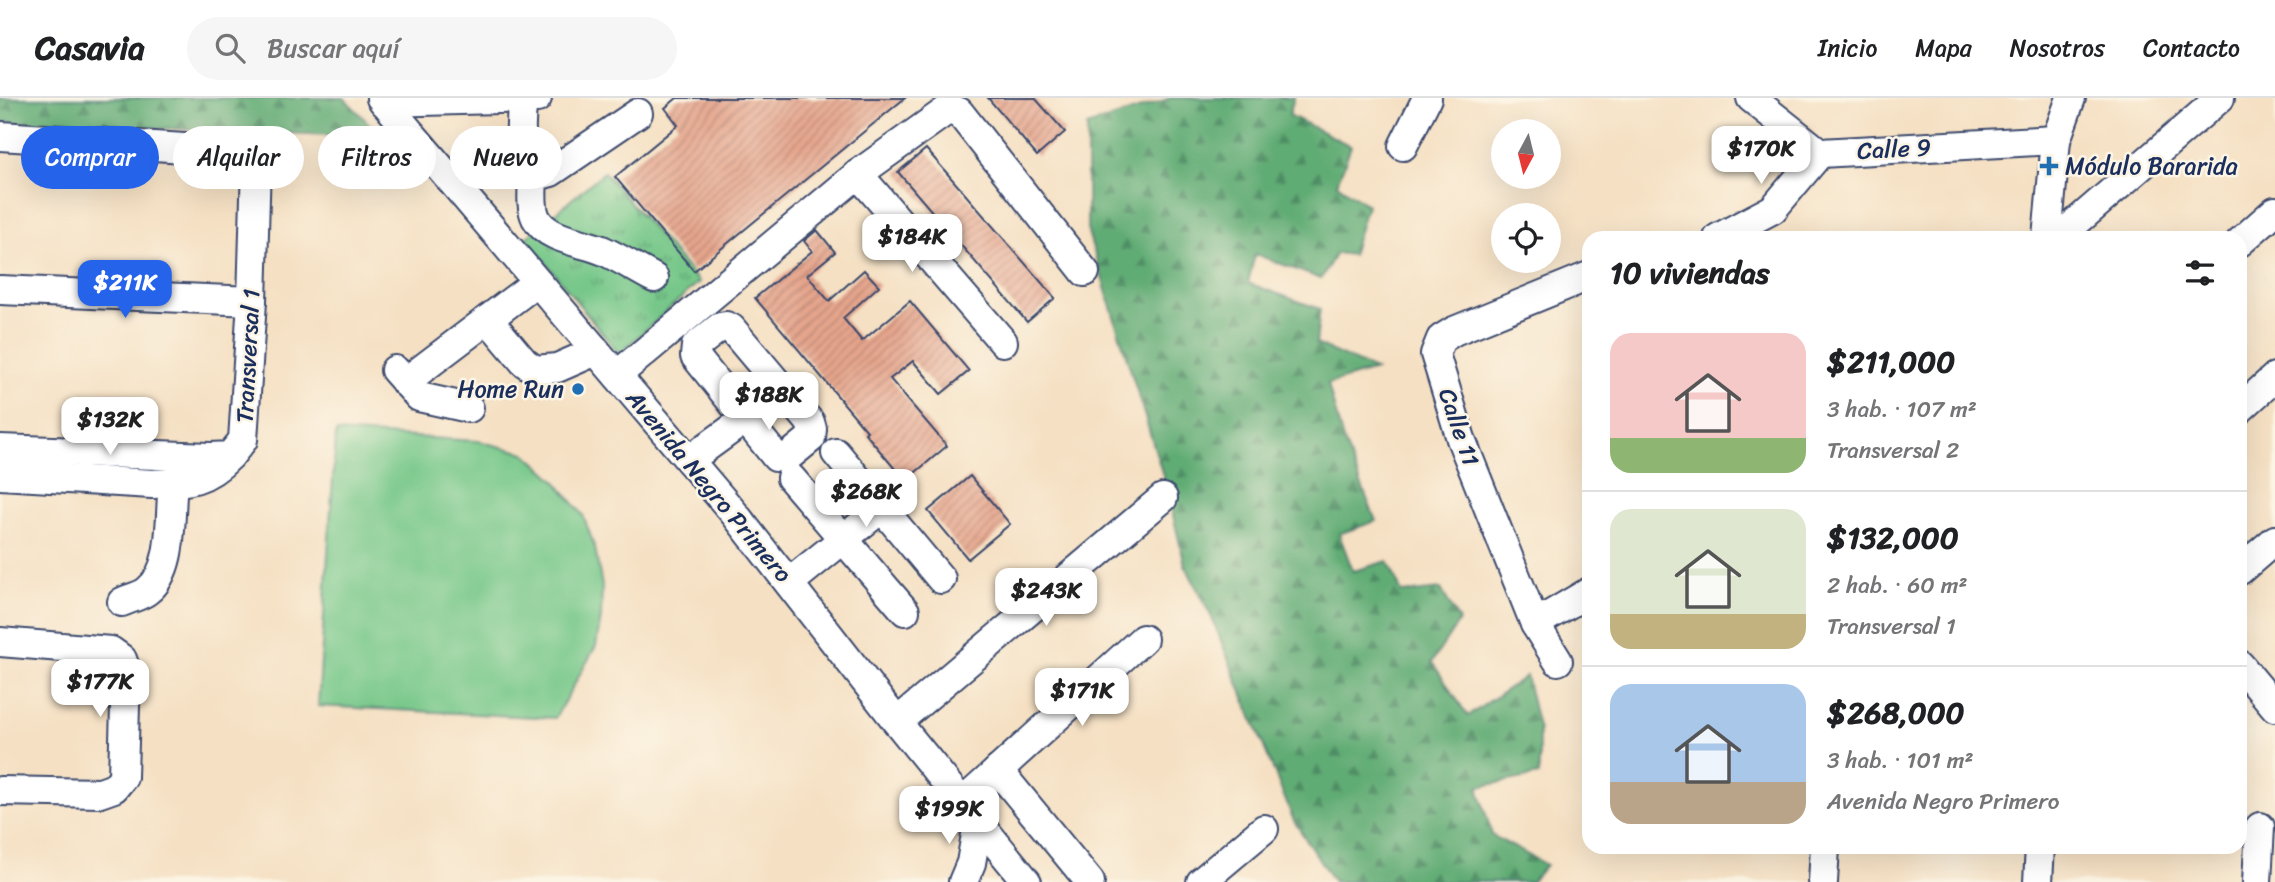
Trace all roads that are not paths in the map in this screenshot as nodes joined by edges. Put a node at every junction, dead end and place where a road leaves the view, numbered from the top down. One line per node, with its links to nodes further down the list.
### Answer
1 (1427, 98): 11 (street)
2 (1751, 98): 12 (street)
3 (2071, 98): 10 (street)
4 (2220, 98): 19 (street)
5 (530, 99): 6 (street); 8 (street)
6 (382, 100): 23 (street, Avenida Negro Primero)
7 (638, 113): 13 (street)
8 (520, 126)
9 (0, 136): 26 (street, Transversal 1)
10 (2056, 139): 12 (street, Calle 9); 18 (street)
11 (1403, 146)
12 (1820, 153): 17 (street)
13 (562, 165)
14 (858, 174): 21 (street); 28 (street); 30 (street)
15 (533, 189): 22 (street)
16 (2275, 211): 20 (street)
17 (1731, 231)
18 (2048, 231)
19 (2066, 231)
20 (2247, 237)
21 (1085, 272)
22 (654, 278)
23 (537, 282): 27 (street); 29 (street, Avenida Negro Primero)
24 (1582, 286): 53 (street, Calle 11)
25 (0, 289): 26 (street)
26 (252, 301): 38 (street, Transversal 1)
27 (488, 319): 29 (street); 34 (street)
28 (1003, 342)
29 (596, 351): 30 (street, Avenida Negro Primero)
30 (617, 376): 39 (street, Avenida Negro Primero)
31 (2275, 377): 33 (street)
32 (783, 391): 35 (street); 35 (street); 35 (street)
33 (2247, 403)
34 (469, 408)
35 (746, 419): 39 (street)
36 (0, 449): 38 (street, Transversal 1)
37 (836, 453): 44 (street)
38 (230, 456): 42 (street)
39 (689, 460): 49 (street, Avenida Negro Primero)
40 (0, 475): 42 (street)
41 (791, 478): 45 (street)
42 (173, 483): 51 (street)
43 (1163, 498): 59 (street)
44 (883, 507): 45 (street); 48 (street)
45 (843, 539): 49 (street); 52 (street)
46 (2275, 540): 47 (street)
47 (2247, 564)
48 (941, 579)
49 (789, 583): 59 (street, Avenida Negro Primero)
50 (1582, 596): 53 (street)
51 (122, 602)
52 (905, 611)
53 (1535, 624): 56 (street, Calle 11)
54 (1143, 639): 60 (street)
55 (0, 642): 61 (street)
56 (1558, 661)
57 (2247, 673): 58 (street)
58 (2275, 706)
59 (897, 722): 62 (street, Avenida Negro Primero)
60 (999, 770): 62 (street); 69 (street)
61 (0, 792)
62 (971, 813): 67 (street); 68 (street, Avenida Negro Primero)
63 (2258, 827): 73 (street)
64 (1264, 829): 70 (street)
65 (1825, 854): 71 (street)
66 (2040, 854): 72 (street)
67 (962, 882)
68 (1027, 882)
69 (1090, 882)
70 (1201, 882)
71 (1823, 882)
72 (2038, 882)
73 (2258, 882)

